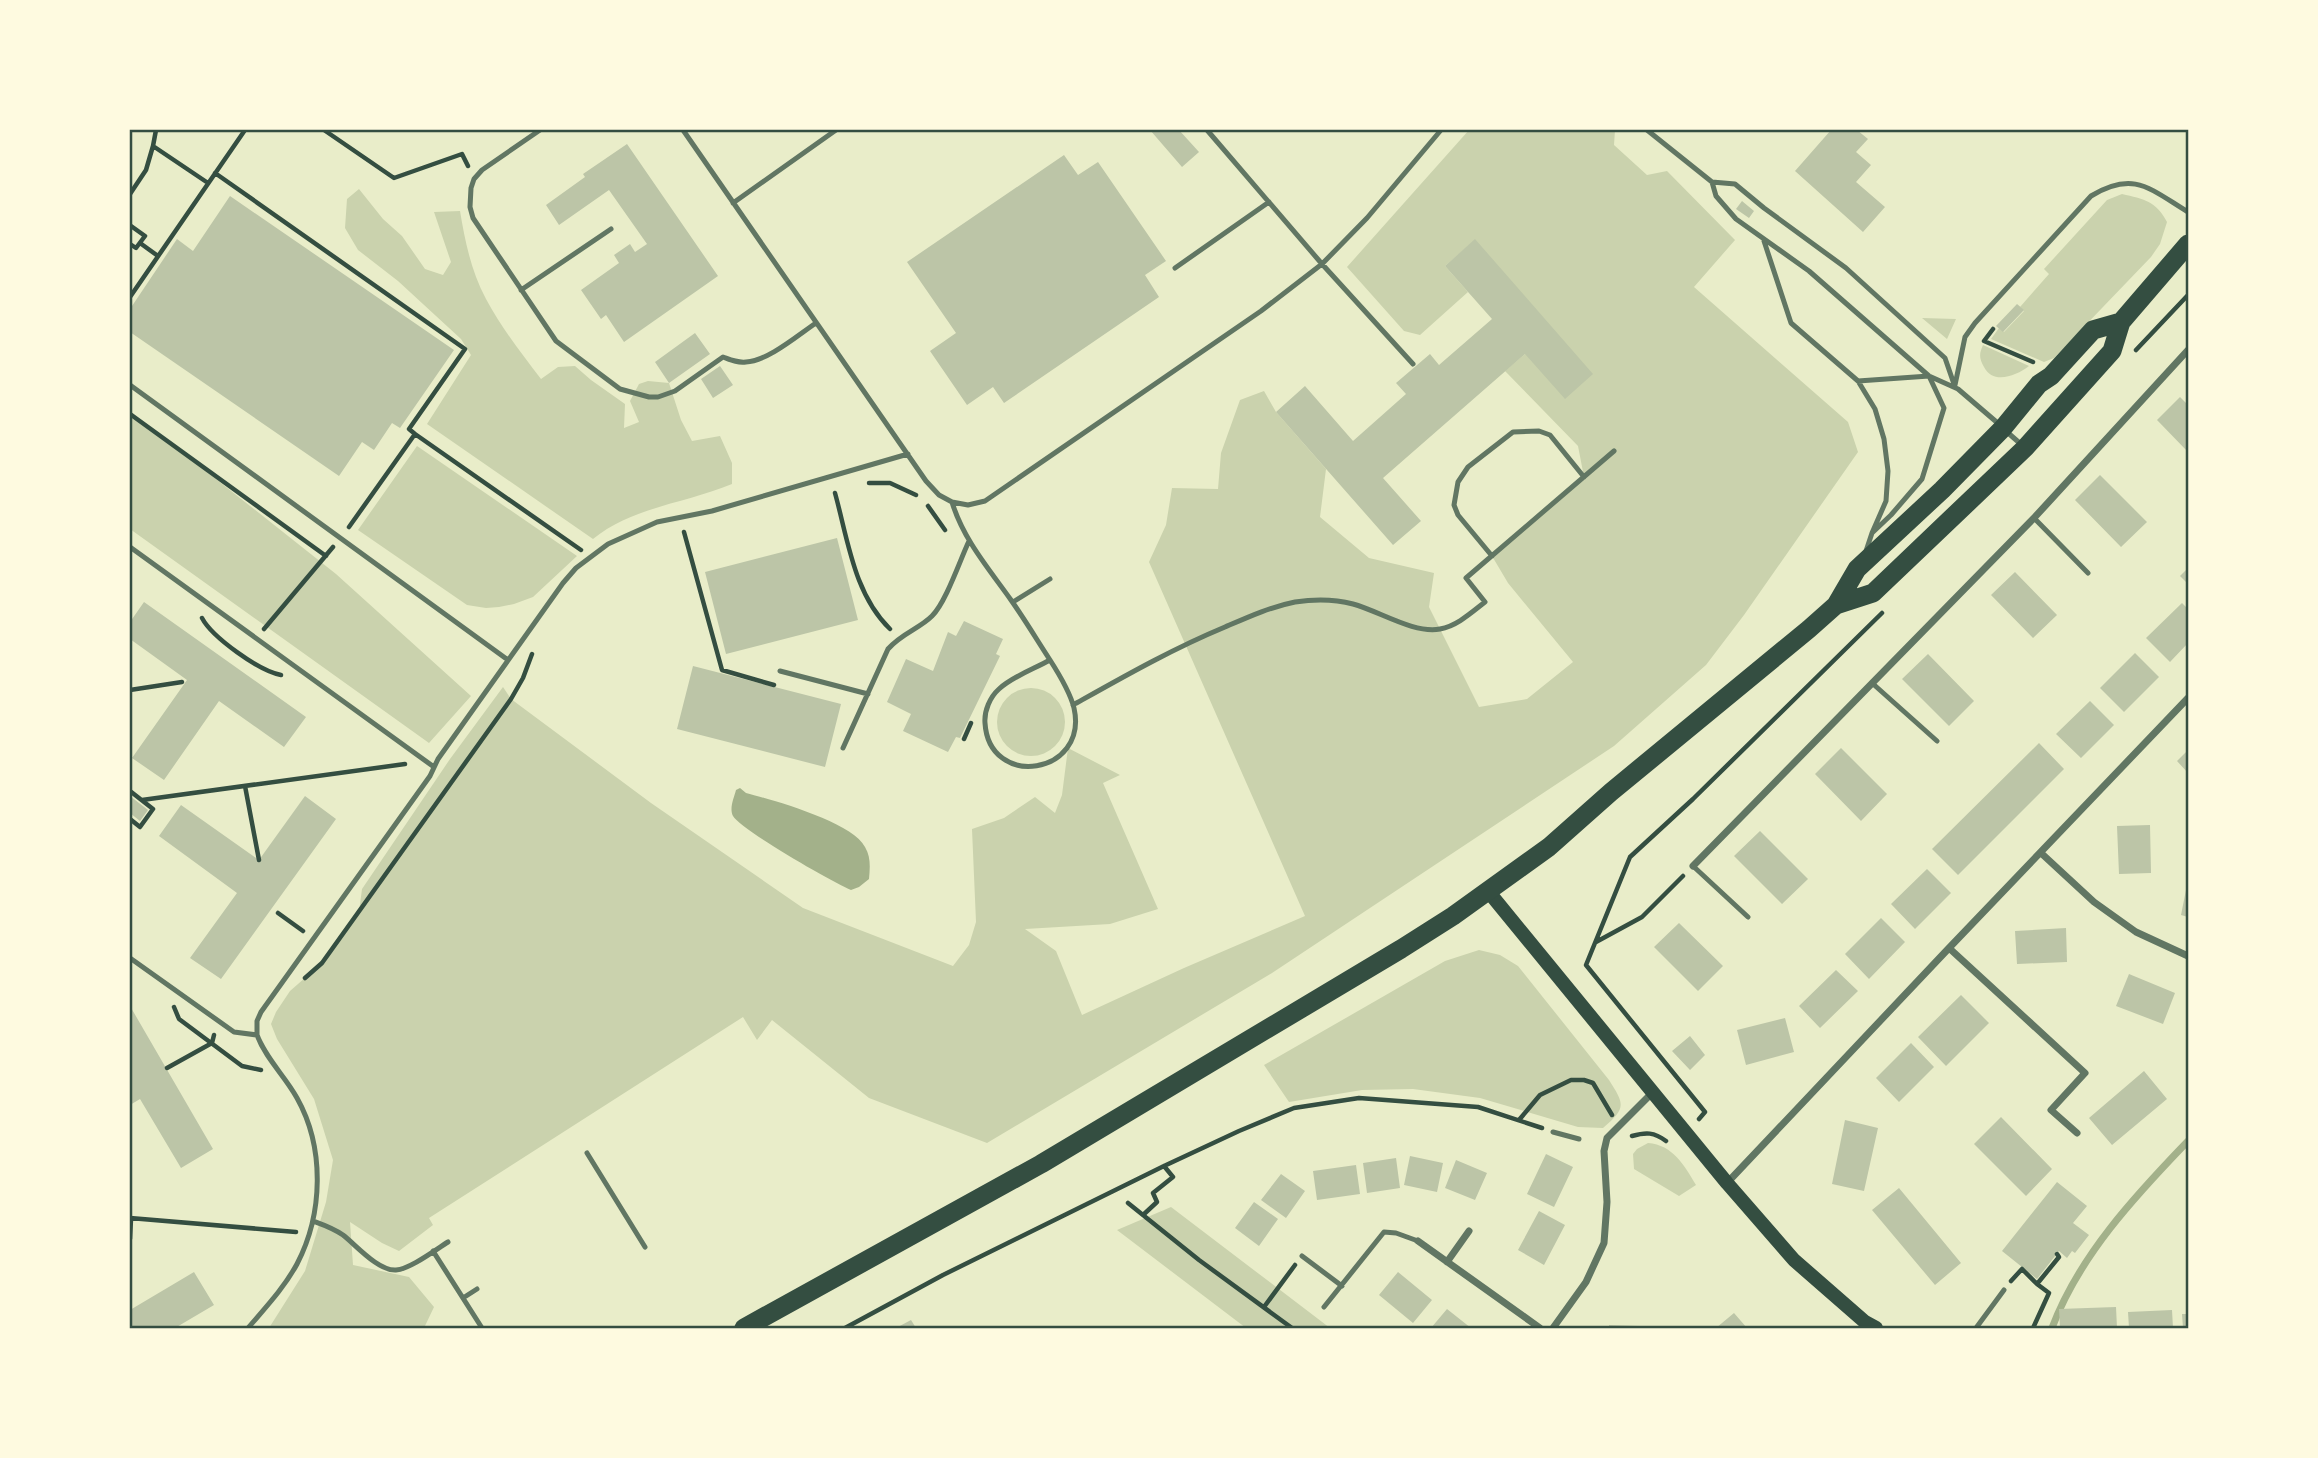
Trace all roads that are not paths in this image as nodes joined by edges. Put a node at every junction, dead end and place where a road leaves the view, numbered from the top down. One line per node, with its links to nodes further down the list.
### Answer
1 (540, 130): 16 (lane)
2 (683, 130): 9 (lane)
3 (836, 130): 9 (lane)
4 (1207, 130): 8 (lane)
5 (1441, 130): 14 (lane)
6 (1647, 130): 7 (lane)
7 (1712, 181): 12 (lane); 24 (lane)
8 (1269, 202): 14 (lane); 15 (lane)
9 (733, 203): 18 (lane)
10 (2189, 212): 24 (lane)
11 (611, 229): 16 (lane)
12 (1764, 240): 21 (lane); 22 (lane)
13 (2189, 244): 17 (highway)
14 (1322, 264): 20 (lane); 30 (lane)
15 (1175, 268)
16 (521, 290): 18 (lane)
17 (2121, 322): 25 (highway); 26 (highway)
18 (816, 323): 28 (lane)
19 (2189, 350): 31 (street)
20 (1413, 364)
21 (1929, 376): 22 (lane); 24 (lane); 32 (lane)
22 (1858, 381): 32 (lane)
23 (130, 385): 41 (lane)
24 (1955, 387): 25 (lane)
25 (2003, 428): 26 (lane); 36 (highway)
26 (2025, 448): 40 (highway)
27 (1614, 451): 29 (lane)
28 (908, 454): 30 (lane); 41 (lane)
29 (1584, 477): 35 (lane); 35 (lane)
30 (952, 502): 33 (lane)
31 (2034, 518): 37 (lane); 44 (street)
32 (1872, 533): 36 (lane)
33 (969, 541): 39 (lane); 45 (lane)
34 (130, 547): 50 (lane)
35 (1492, 556): 47 (lane)
36 (1857, 569): 40 (highway)
37 (2088, 573)
38 (1050, 579): 39 (lane)
39 (1013, 603): 42 (lane)
40 (1836, 605): 53 (highway)
41 (508, 660): 50 (lane)
42 (1050, 660): 47 (lane); 47 (lane)
43 (780, 671): 45 (lane)
44 (1872, 683): 48 (lane); 52 (street)
45 (868, 694): 49 (lane)
46 (2189, 698): 51 (street)
47 (1073, 705)
48 (1937, 741)
49 (843, 748)
50 (434, 767): 58 (lane)
51 (2041, 853): 55 (street); 56 (street)
52 (1693, 866): 54 (lane)
53 (1488, 891): 59 (main road); 80 (highway)
54 (1748, 917)
55 (1949, 947): 61 (street); 64 (street)
56 (2189, 956)
57 (130, 958): 58 (lane)
58 (257, 1035): 65 (lane)
59 (1652, 1093): 64 (main road); 82 (street)
60 (1553, 1132): 62 (lane)
61 (2077, 1133)
62 (1579, 1139)
63 (587, 1153): 69 (lane)
64 (1727, 1183): 83 (main road)
65 (313, 1221): 70 (lane); 78 (lane)
66 (1469, 1231): 72 (street)
67 (1418, 1241): 72 (street); 73 (lane)
68 (448, 1242): 70 (lane)
69 (645, 1247)
70 (433, 1251): 76 (lane)
71 (1302, 1256): 73 (lane)
72 (1447, 1262): 81 (street)
73 (1342, 1286): 77 (lane)
74 (477, 1289): 76 (lane)
75 (2004, 1290): 84 (lane)
76 (463, 1298): 79 (lane)
77 (1324, 1307)
78 (248, 1328)
79 (482, 1328)
80 (744, 1328)
81 (1540, 1328)
82 (1553, 1328)
83 (1876, 1328)
84 (1976, 1328)

